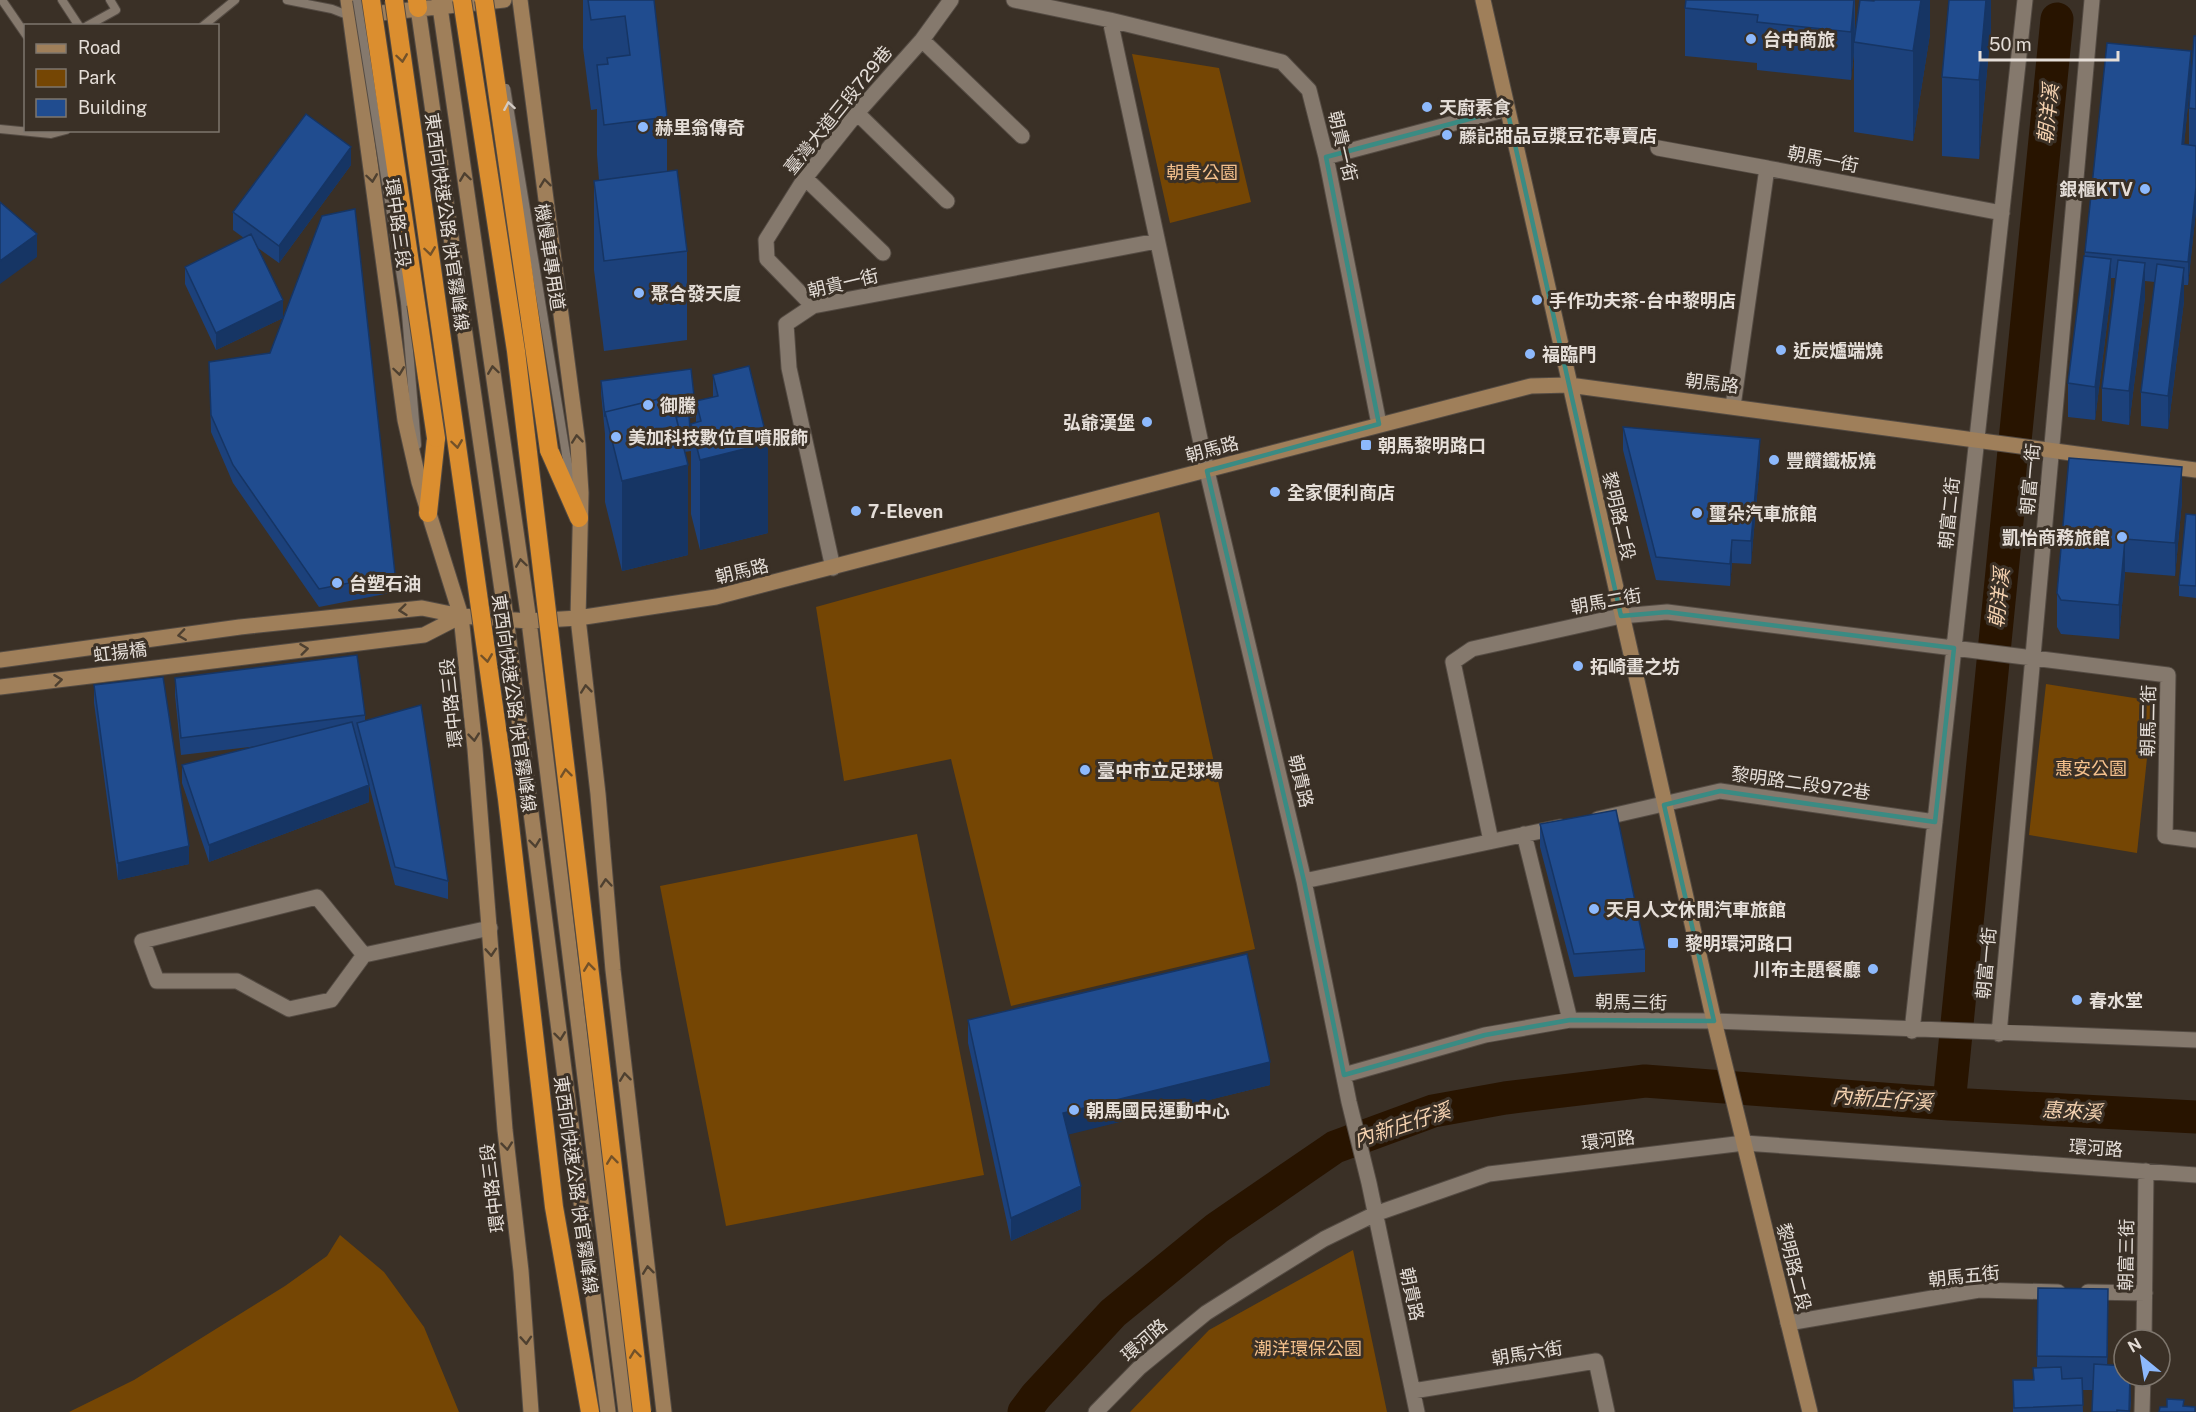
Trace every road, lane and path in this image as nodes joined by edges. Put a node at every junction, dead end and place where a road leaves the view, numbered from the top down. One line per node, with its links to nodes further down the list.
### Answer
1 (2, 0): 27 (lane)
2 (62, 0): 24 (lane)
3 (110, 0): 25 (lane)
4 (235, 0): 26 (lane)
5 (287, 0): 22 (lane)
6 (348, 0): 22 (street, 環中路三段)
7 (357, 0): 53 (lane, bridge)
8 (371, 0): 54 (highway, bridge)
9 (394, 0): 92 (highway, 東西向快速公路 快官霧峰線, one-way to 92, bridge)
10 (462, 0): 95 (highway, 東西向快速公路 快官霧峰線, one-way to 10, bridge)
11 (484, 0): 50 (highway, bridge)
12 (491, 0): 50 (lane, 機慢車專用道, one-way to 12, bridge)
13 (504, 0): 20 (street)
14 (520, 0): 55 (street, one-way to 14)
15 (951, 0): 28 (street, 臺灣大道三段729巷)
16 (1014, 0): 23 (street, 朝貴一街)
17 (1483, 0): 29 (street, 黎明路二段)
18 (2025, 0): 41 (street, 朝富二街)
19 (2092, 0): 49 (street, 朝富一街)
20 (439, 3): 21 (street); 61 (street, one-way to 20)
21 (417, 4): 22 (street); 59 (street)
22 (350, 16): 53 (street, 環中路三段, one-way to 53)
23 (1110, 20): 37 (street, 朝貴一街); 42 (street)
24 (78, 24)
25 (91, 24)
26 (205, 24)
27 (24, 32)
28 (922, 40): 30 (street, 臺灣大道三段729巷); 35 (street)
29 (1507, 109): 37 (street); 45 (street, 黎明路二段)
30 (857, 113): 39 (street, 臺灣大道三段729巷); 40 (street)
31 (0, 129): 32 (lane)
32 (24, 131)
33 (31, 132): 34 (lane)
34 (58, 132)
35 (1022, 136)
36 (1658, 148): 38 (street)
37 (1326, 156): 47 (street, 朝貴一街)
38 (1767, 168): 41 (street, 朝馬一街); 46 (street, 朝馬一街)
39 (805, 178): 43 (street); 44 (street, 臺灣大道三段729巷)
40 (947, 201)
41 (2002, 213): 48 (street, 朝富二街)
42 (1157, 241): 44 (street, 朝貴一街); 52 (street)
43 (883, 253)
44 (813, 306): 56 (street, 朝貴一街)
45 (1569, 385): 46 (street, 朝馬路); 47 (street, 朝馬路); 58 (street, 黎明路二段)
46 (1733, 406): 48 (street, 朝馬路)
47 (1379, 424): 52 (street, 朝馬路)
48 (1977, 441): 49 (street, 朝馬路); 63 (street, 朝富二街)
49 (2052, 451): 51 (street); 65 (street, 朝富一街)
50 (557, 452): 55 (highway)
51 (2196, 470)
52 (1207, 471): 56 (street, 朝馬路); 73 (street, 朝貴路)
53 (419, 482): 54 (street, 環中路三段)
54 (428, 513): 57 (street, 環中路三段)
55 (579, 518): 60 (street)
56 (833, 568): 60 (street, 朝馬路)
57 (461, 616): 59 (street, 朝馬路); 62 (street, 朝馬路, one-way to 62); 64 (street, 朝馬路, one-way to 57); 74 (street, 環中路三段, one-way to 74)
58 (1621, 616): 63 (street, 朝馬二街); 68 (street, 黎明路二段); 72 (street, 朝馬二街)
59 (506, 618): 61 (street, 朝馬路); 93 (street, one-way to 93)
60 (578, 618): 61 (street, 朝馬路); 96 (street, one-way to 60)
61 (529, 621): 94 (street)
62 (240, 627): 66 (street, 虹揚橋, one-way to 66)
63 (1954, 648): 65 (street, 朝馬二街); 69 (street, 朝富二街)
64 (246, 656): 67 (street, 虹揚橋, one-way to 64)
65 (2033, 658): 71 (street, 朝馬二街); 79 (street, 朝富一街)
66 (0, 660)
67 (0, 687)
68 (1664, 805): 69 (street, 黎明路二段972巷); 70 (street); 77 (street, 黎明路二段)
69 (1935, 822): 78 (street, 朝富二街)
70 (1524, 834): 72 (street); 76 (street)
71 (2196, 840)
72 (1491, 841): 73 (street)
73 (1304, 881): 81 (street, 朝貴路)
74 (490, 928): 75 (street); 91 (street, 環中路三段, one-way to 91)
75 (364, 955): 75 (street)
76 (1570, 1020): 77 (street, 朝馬三街); 81 (street, 朝馬三街)
77 (1714, 1022): 78 (street, 朝馬三街); 82 (street, 黎明路二段)
78 (1918, 1031): 79 (street, 朝馬三街)
79 (1992, 1034): 80 (street)
80 (2196, 1040)
81 (1344, 1075): 85 (street, 朝貴路)
82 (1743, 1137): 83 (street, 環河路); 85 (street, 環河路); 87 (street, 黎明路二段)
83 (2146, 1171): 84 (street, 環河路); 86 (street, 朝富三街)
84 (2196, 1175)
85 (1376, 1214): 90 (street, 朝貴路); 97 (street, 環河路)
86 (2145, 1293): 87 (street, 朝馬五街); 88 (street, 朝富三街)
87 (1788, 1323): 100 (street, 黎明路二段)
88 (2144, 1328)
89 (2143, 1388): 101 (street)
90 (1413, 1391): 98 (street, 朝貴路); 99 (street, 朝馬六街)
91 (531, 1412)
92 (590, 1412)
93 (608, 1412)
94 (626, 1412)
95 (642, 1412)
96 (664, 1412)
97 (1096, 1412)
98 (1417, 1412)
99 (1607, 1412)
100 (1810, 1412)
101 (2142, 1412)

